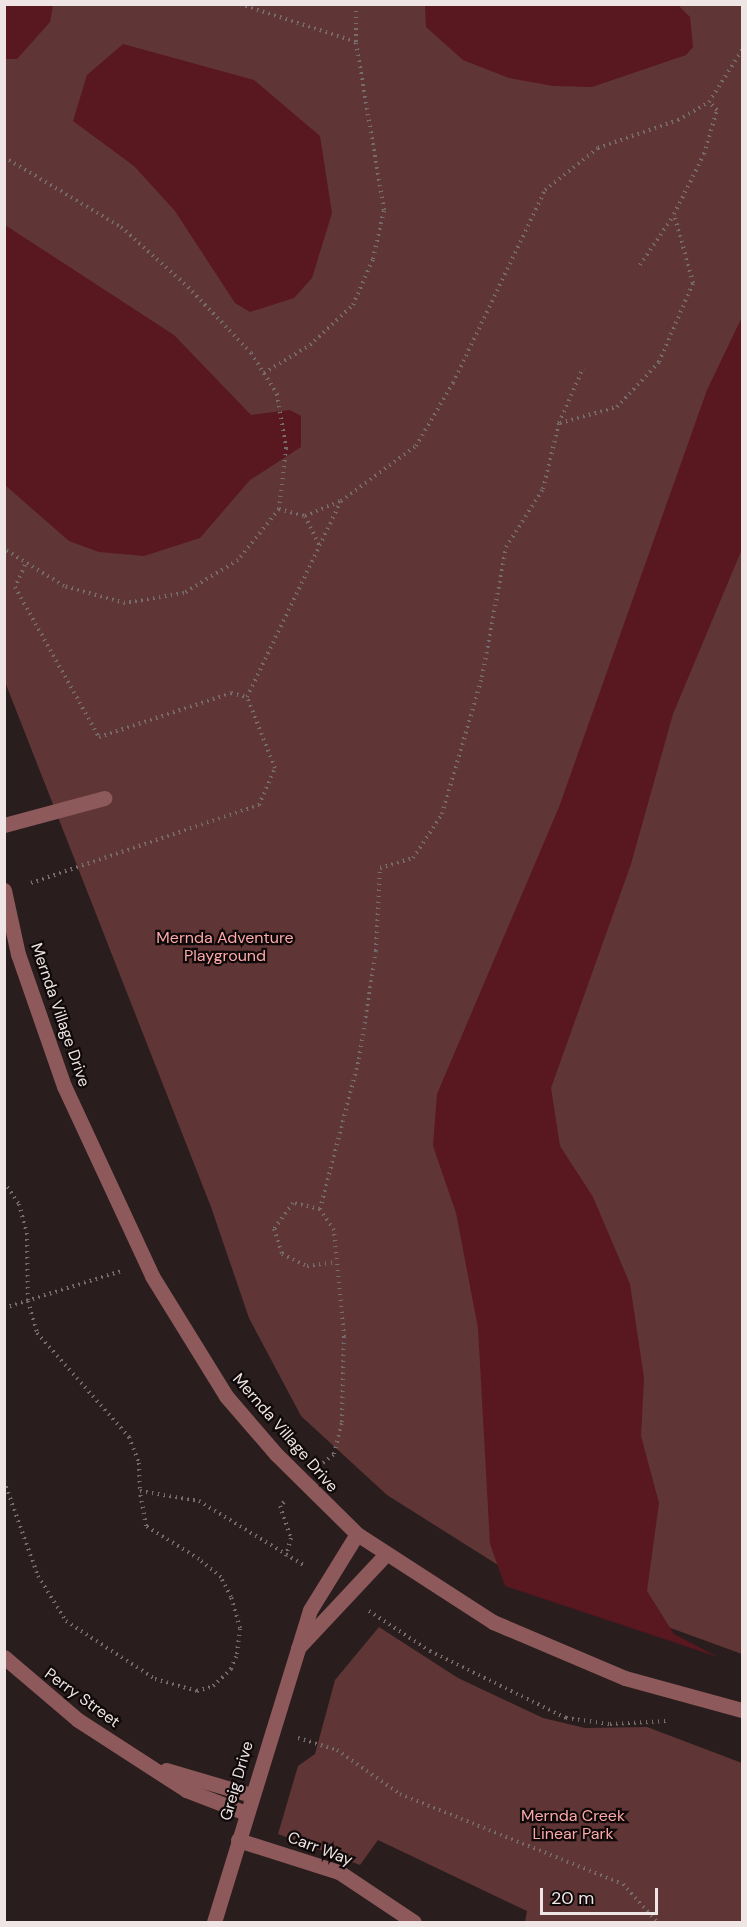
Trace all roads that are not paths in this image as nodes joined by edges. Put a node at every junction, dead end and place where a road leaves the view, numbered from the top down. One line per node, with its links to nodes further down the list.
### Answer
1 (104, 798): 2 (street)
2 (4, 825)
3 (5, 891): 4 (street, Mernda Village Drive)
4 (357, 1534): 5 (street, Mernda Village Drive); 6 (street, Greig Drive)
5 (385, 1555): 6 (street, Greig Drive); 8 (street, Mernda Village Drive)
6 (296, 1650): 10 (street, Greig Drive)
7 (4, 1657): 9 (street, Perry Street)
8 (742, 1710)
9 (143, 1762): 10 (street, Perry Street); 11 (street, Perry Street)
10 (251, 1795): 11 (street, Greig Drive)
11 (246, 1812): 12 (street, Greig Drive)
12 (238, 1840): 13 (street, Greig Drive); 14 (street, Carr Way)
13 (214, 1923)
14 (414, 1923)

